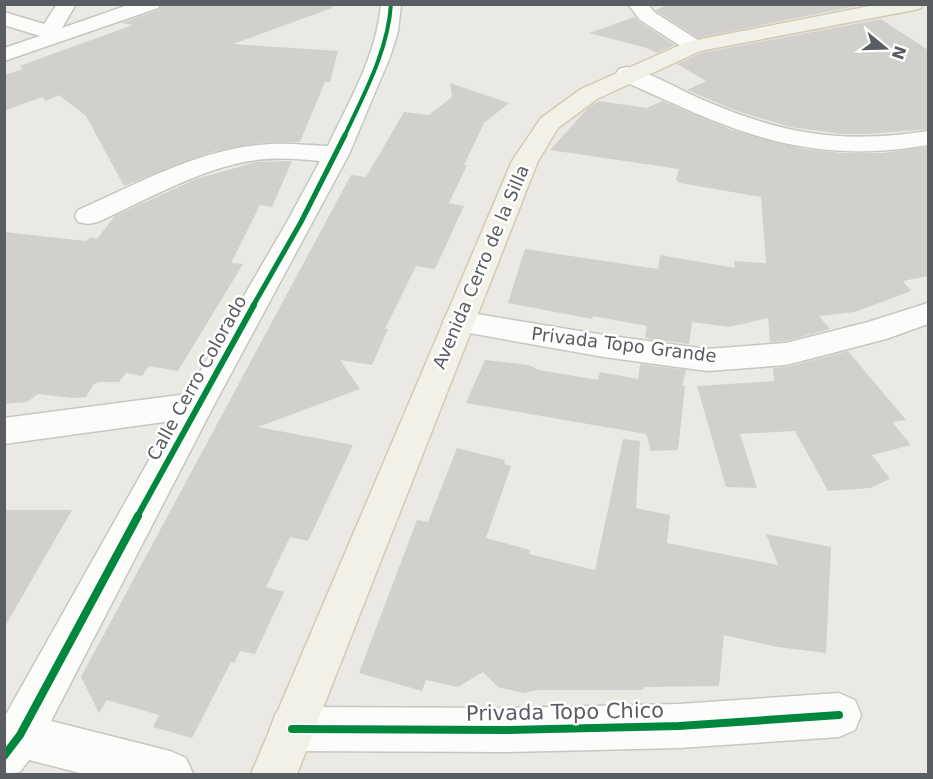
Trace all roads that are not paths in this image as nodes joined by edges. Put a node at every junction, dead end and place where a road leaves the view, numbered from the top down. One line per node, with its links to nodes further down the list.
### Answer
1 (67, 4): 7 (street)
2 (151, 4): 7 (street)
3 (391, 4): 12 (street, Calle Cerro Colorado)
4 (637, 4): 8 (street)
5 (914, 4): 8 (main road, Avenida Cerro de la Silla)
6 (4, 18): 7 (street)
7 (54, 33): 9 (street)
8 (694, 46): 10 (main road, Avenida Cerro de la Silla)
9 (4, 55)
10 (627, 74): 11 (street); 15 (main road, Avenida Cerro de la Silla)
11 (928, 138)
12 (338, 154): 13 (street); 16 (street, Calle Cerro Colorado)
13 (88, 216)
14 (928, 313): 15 (street, Privada Topo Grande)
15 (458, 321): 19 (main road, Avenida Cerro de la Silla)
16 (197, 405): 17 (street); 20 (street, Calle Cerro Colorado)
17 (4, 430)
18 (839, 715): 19 (street, Privada Topo Chico)
19 (292, 729): 22 (main road, Avenida Cerro de la Silla)
20 (12, 746): 21 (street)
21 (170, 774)
22 (274, 774)

